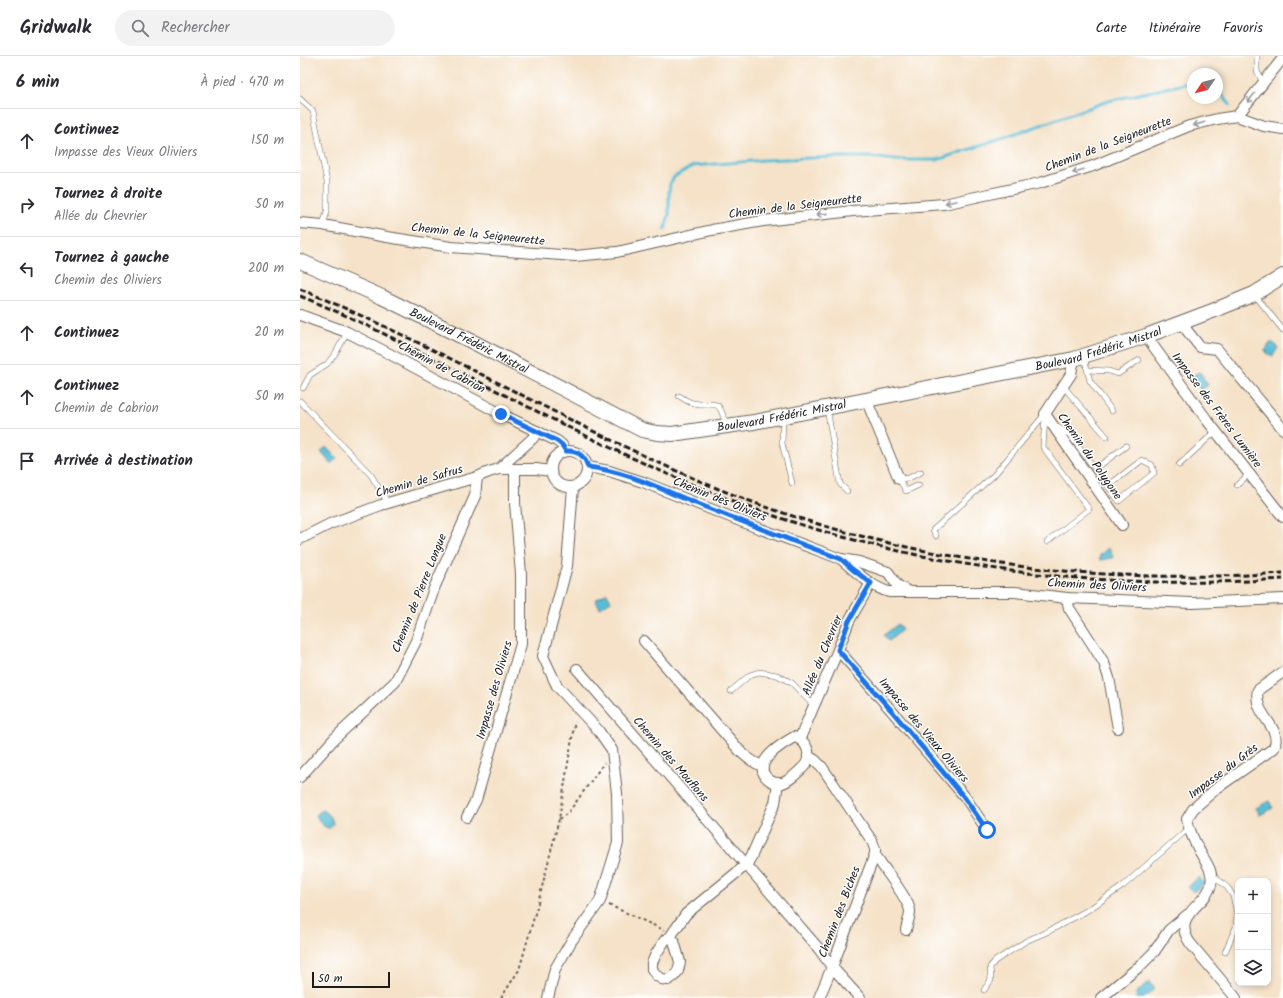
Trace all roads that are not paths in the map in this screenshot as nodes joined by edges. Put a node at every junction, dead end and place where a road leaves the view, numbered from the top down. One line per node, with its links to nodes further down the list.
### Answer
1 (1257, 56): 3 (lane)
2 (1283, 58): 3 (street)
3 (1263, 83): 5 (street, one-way to 5)
4 (300, 100): 8 (lane)
5 (1237, 116): 6 (street, Chemin de la Seigneurette); 8 (street, Chemin de la Seigneurette, one-way to 8)
6 (1283, 129)
7 (300, 223): 8 (street, Chemin de la Seigneurette)
8 (323, 225)
9 (300, 261): 30 (main road, Boulevard Frédéric Mistral)
10 (1283, 276): 11 (main road, Boulevard Frédéric Mistral)
11 (1254, 294): 13 (main road, Boulevard Frédéric Mistral); 14 (lane)
12 (300, 315): 15 (street, Chemin de Cabrion)
13 (1181, 323): 16 (main road, Boulevard Frédéric Mistral); 31 (street)
14 (1283, 330)
15 (347, 332): 21 (lane); 32 (street, Chemin de Cabrion)
16 (1146, 336): 17 (main road, Boulevard Frédéric Mistral); 33 (street, Impasse des Frères Lumière)
17 (1079, 358): 19 (lane); 20 (street, Chemin du Polygone); 23 (main road, Boulevard Frédéric Mistral)
18 (1139, 360): 19 (lane)
19 (1088, 370): 26 (lane)
20 (1063, 386): 27 (street, Chemin du Polygone); 34 (lane)
21 (303, 388)
22 (679, 396): 30 (lane)
23 (866, 399): 25 (main road, Boulevard Frédéric Mistral); 46 (street)
24 (300, 401): 53 (lane)
25 (827, 407): 28 (main road, Boulevard Frédéric Mistral); 52 (lane)
26 (1112, 411)
27 (1045, 414): 29 (street, Chemin du Polygone); 56 (lane); 58 (lane)
28 (784, 416): 30 (main road, Boulevard Frédéric Mistral); 47 (lane)
29 (1053, 425): 40 (lane); 55 (street, Chemin du Polygone)
30 (726, 426)
31 (1283, 429)
32 (537, 431): 36 (street, Chemin de Cabrion); 39 (street)
33 (1216, 432): 37 (lane); 44 (street, Impasse des Frères Lumière)
34 (1107, 437)
35 (1126, 446): 40 (lane)
36 (566, 451): 38 (street); 42 (street)
37 (1179, 466)
38 (588, 467): 51 (street); 59 (street, Chemin des Oliviers)
39 (499, 469): 41 (street, Chemin de Safrus); 45 (street, Chemin de Safrus)
40 (1095, 469): 50 (lane)
41 (515, 470): 42 (street, Chemin de Safrus); 76 (street, Impasse des Oliviers)
42 (551, 471): 51 (street)
43 (921, 472): 46 (lane)
44 (1248, 474): 49 (lane); 54 (street, Impasse des Frères Lumière)
45 (477, 477): 53 (street, Chemin de Safrus); 74 (street, Chemin de Pierre Longue)
46 (899, 479): 48 (lane)
47 (792, 483)
48 (919, 484)
49 (1237, 485)
50 (1108, 486): 50 (lane)
51 (573, 487): 90 (street)
52 (847, 491)
53 (388, 503): 57 (street, Chemin de Safrus)
54 (1283, 517)
55 (1122, 525)
56 (936, 536)
57 (300, 539)
58 (1047, 542)
59 (841, 559): 60 (street, Chemin des Oliviers); 61 (street, Chemin des Oliviers)
60 (871, 583): 61 (street, Chemin des Oliviers); 65 (street, Allée du Chevrier)
61 (909, 592): 62 (street, Chemin des Oliviers)
62 (1068, 598): 63 (street, Chemin des Oliviers); 70 (street)
63 (1283, 599)
64 (644, 641): 73 (street)
65 (838, 650): 69 (street, Allée du Chevrier); 78 (street, Impasse des Vieux Oliviers)
66 (577, 669): 80 (street, Chemin des Mouflons)
67 (1283, 672): 77 (street, Impasse du Grès)
68 (730, 691): 69 (lane)
69 (814, 707): 71 (street, Allée du Chevrier)
70 (1118, 728)
71 (800, 738): 72 (street); 73 (street)
72 (808, 756): 75 (street); 79 (street)
73 (763, 766): 75 (street)
74 (300, 777)
75 (778, 783): 80 (street)
76 (468, 817)
77 (1189, 829): 81 (street); 89 (lane)
78 (987, 830)
79 (875, 854): 84 (street); 88 (street, Chemin des Biches)
80 (746, 865): 86 (street); 88 (street, Chemin des Biches)
81 (1212, 875): 82 (street); 83 (lane)
82 (1189, 913): 93 (street); 94 (street)
83 (1237, 914)
84 (906, 930)
85 (1235, 932): 87 (lane)
86 (671, 935)
87 (1225, 952)
88 (832, 967): 91 (street); 92 (street)
89 (984, 990)
90 (548, 998)
91 (819, 998)
92 (860, 998)
93 (1101, 998)
94 (1236, 998)

